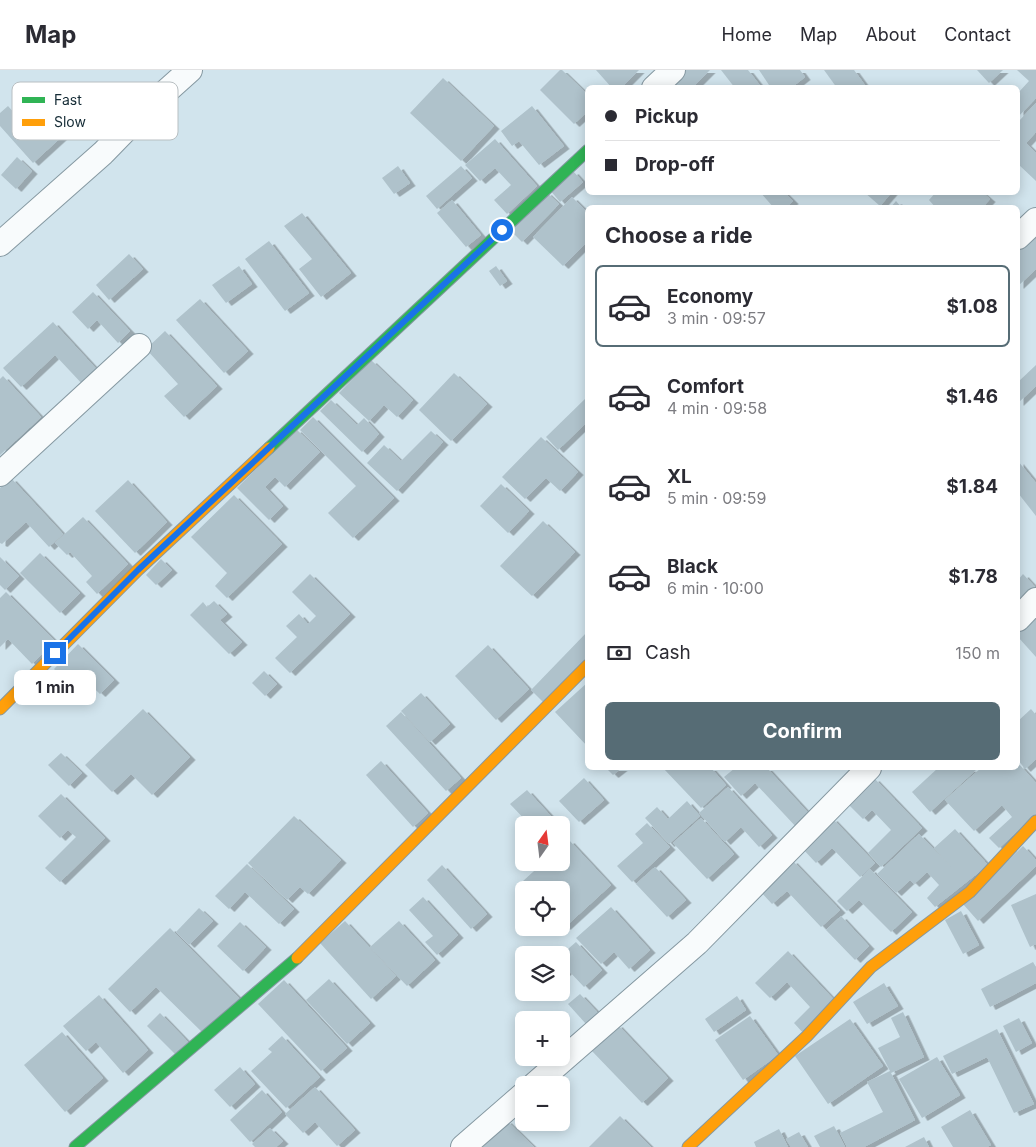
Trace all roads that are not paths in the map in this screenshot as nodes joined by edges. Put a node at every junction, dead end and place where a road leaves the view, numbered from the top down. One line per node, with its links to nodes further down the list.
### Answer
1 (190, 70): 3 (street)
2 (673, 70): 4 (street)
3 (177, 82)
4 (657, 85)
5 (116, 140): 9 (street)
6 (585, 153): 15 (street)
7 (1036, 220): 8 (street)
8 (1020, 235)
9 (0, 244)
10 (139, 346): 11 (street)
11 (0, 474)
12 (1036, 600): 13 (street)
13 (1020, 617)
14 (585, 668): 20 (street)
15 (0, 708)
16 (867, 770): 18 (street)
17 (1036, 822): 22 (street)
18 (544, 1076)
19 (515, 1102): 21 (street)
20 (75, 1147)
21 (463, 1147)
22 (688, 1147)

